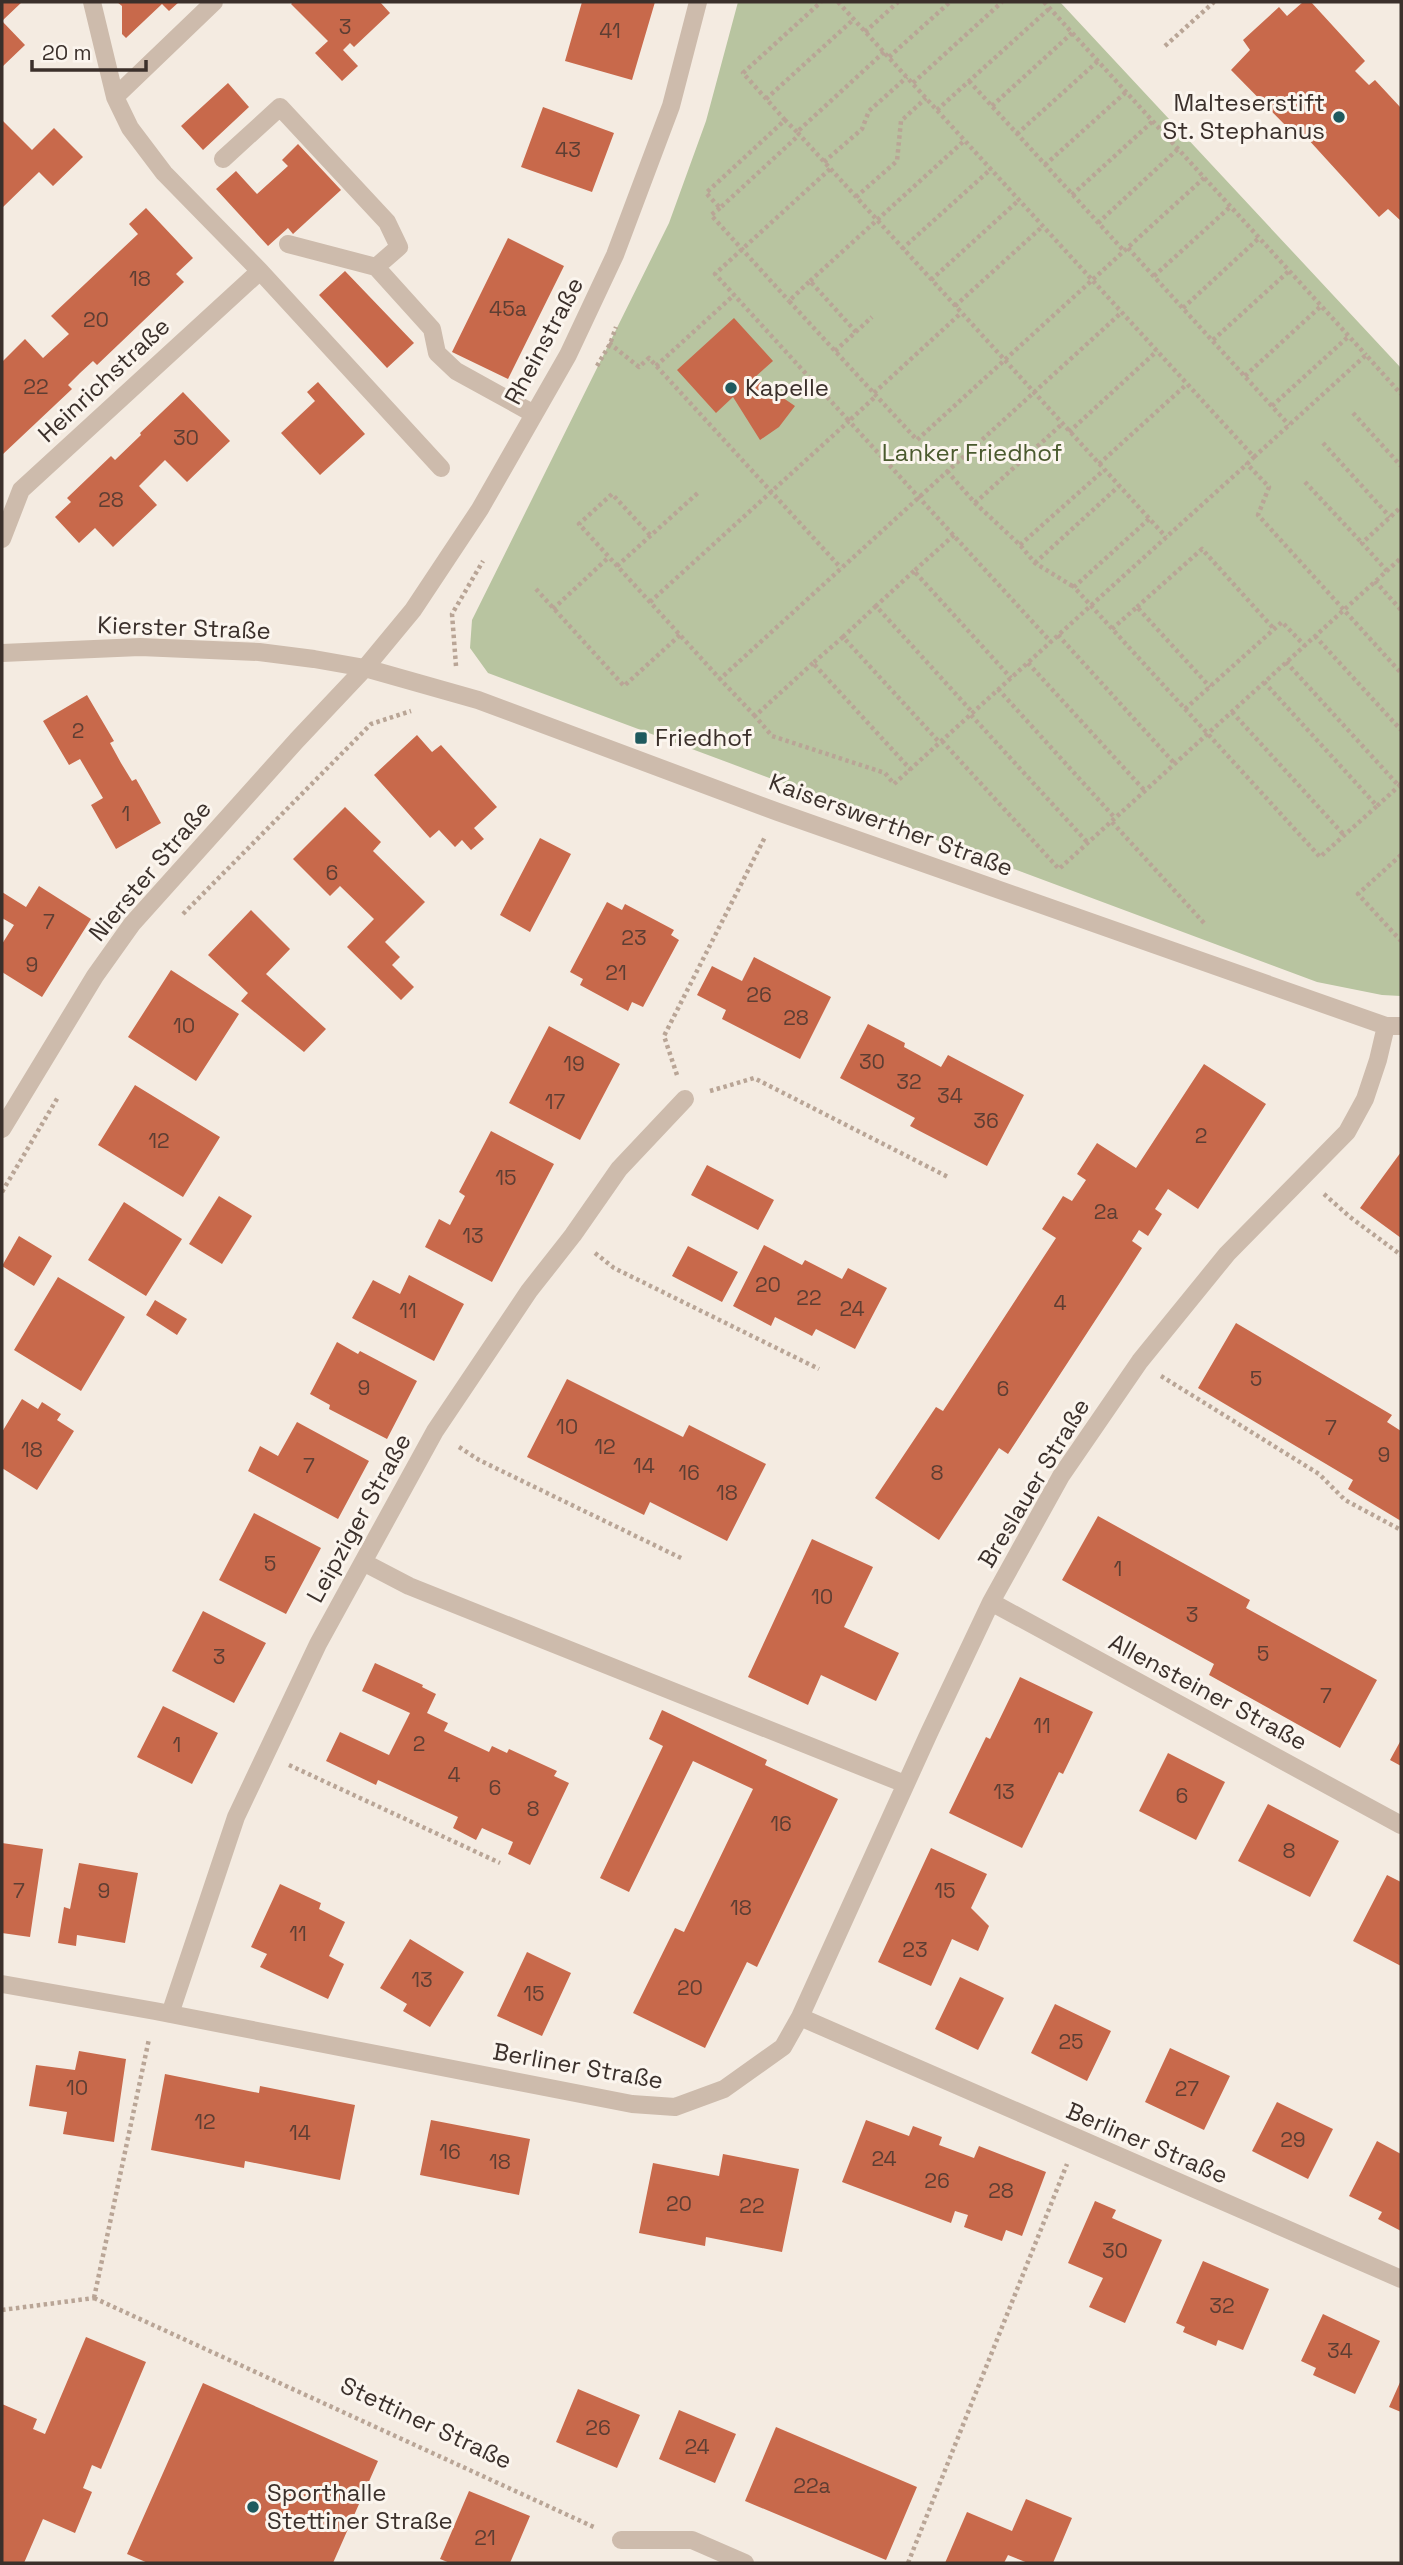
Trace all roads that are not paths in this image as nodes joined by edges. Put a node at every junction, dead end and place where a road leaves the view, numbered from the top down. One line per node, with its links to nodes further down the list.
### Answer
1 (92, 2): 4 (street)
2 (214, 2): 4 (street)
3 (698, 2): 9 (street, Rheinstraße)
4 (115, 97): 8 (street)
5 (223, 159): 7 (street)
6 (288, 244): 7 (street)
7 (376, 267): 9 (street)
8 (260, 271): 10 (street); 11 (street, Heinrichstraße)
9 (534, 414): 13 (street, Rheinstraße)
10 (441, 468)
11 (2, 539)
12 (2, 653): 13 (street, Kierster Straße)
13 (365, 668): 14 (street, Kaiserswerther Straße); 16 (street, Nierster Straße)
14 (1394, 1026): 18 (street, Breslauer Straße)
15 (685, 1099): 17 (street, Leipziger Straße)
16 (2, 1129)
17 (363, 1562): 19 (street); 22 (street, Leipziger Straße)
18 (991, 1602): 19 (street, Breslauer Straße); 20 (street, Allensteiner Straße)
19 (905, 1784): 23 (street, Breslauer Straße)
20 (1401, 1825)
21 (2, 1984): 22 (street, Berliner Straße)
22 (162, 2013): 23 (street, Berliner Straße)
23 (800, 2017): 24 (street, Berliner Straße)
24 (1401, 2279)
25 (621, 2540): 26 (street)
26 (745, 2563)

